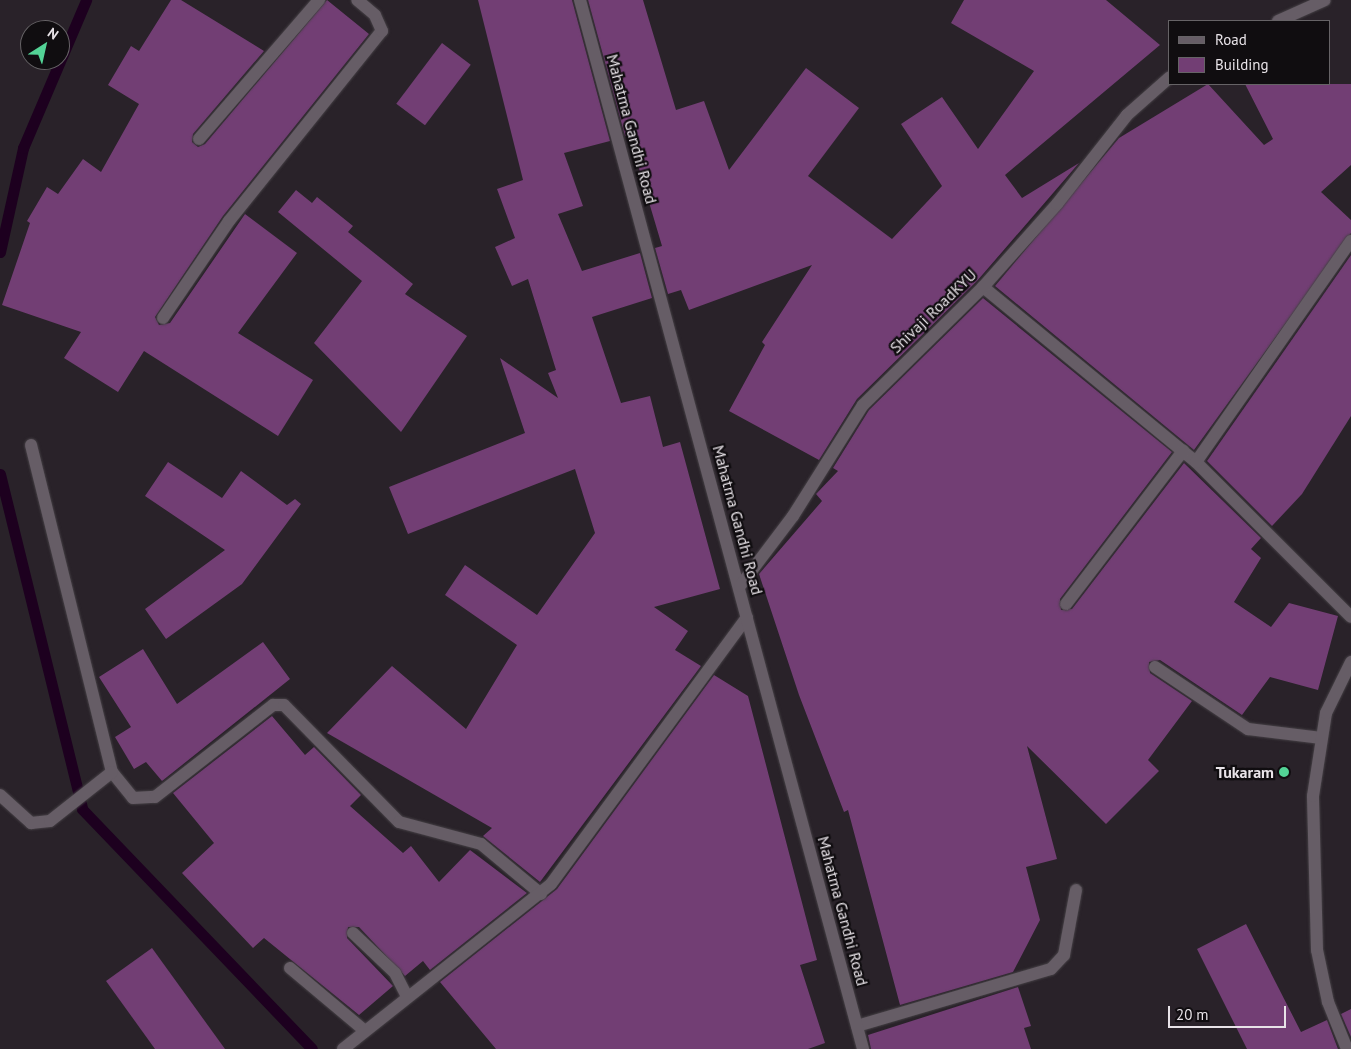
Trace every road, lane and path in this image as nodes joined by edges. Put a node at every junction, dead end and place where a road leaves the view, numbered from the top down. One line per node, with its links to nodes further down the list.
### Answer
1 (319, 0): 7 (street)
2 (357, 0): 10 (street)
3 (580, 0): 14 (street, Mahatma Gandhi Road)
4 (1325, 0): 5 (street)
5 (1280, 20)
6 (1168, 79): 9 (street, Shivaji RoadKYU)
7 (199, 139)
8 (1351, 241): 13 (street)
9 (983, 287): 12 (street); 14 (street, Shivaji RoadKYU)
10 (163, 318)
11 (31, 445): 21 (street)
12 (1183, 451): 13 (street); 15 (street)
13 (1196, 462): 17 (street)
14 (740, 586): 16 (street, Mahatma Gandhi Road)
15 (1066, 604)
16 (747, 616): 24 (street); 28 (street, Mahatma Gandhi Road)
17 (1351, 617)
18 (1351, 662): 20 (street)
19 (1155, 667): 20 (street)
20 (1321, 738): 32 (street)
21 (107, 776): 22 (street); 24 (street)
22 (0, 795)
23 (1076, 890): 28 (street)
24 (541, 894): 27 (street)
25 (353, 933): 27 (street)
26 (290, 968): 29 (street)
27 (407, 997): 29 (street)
28 (857, 1026): 31 (street, Mahatma Gandhi Road)
29 (365, 1031): 30 (street)
30 (343, 1049)
31 (864, 1049)
32 (1347, 1049)

